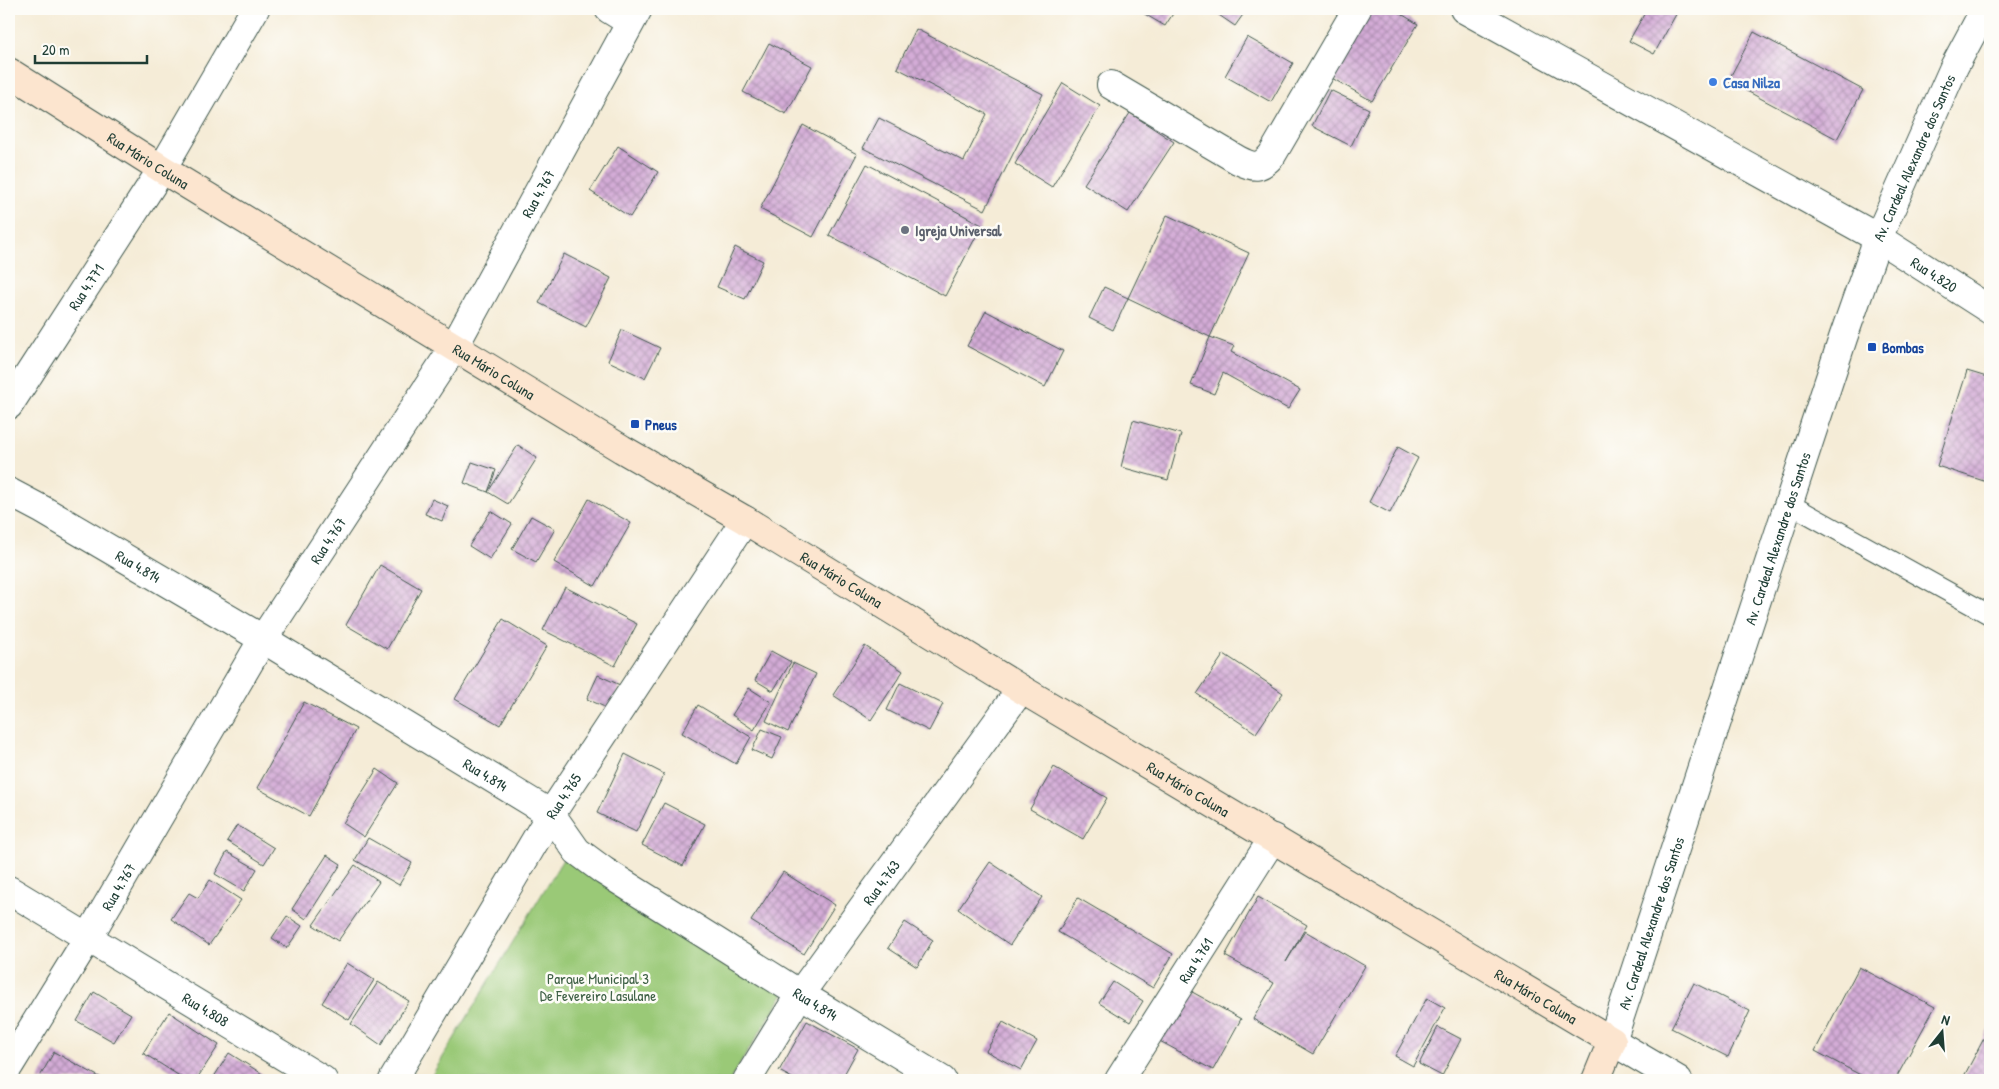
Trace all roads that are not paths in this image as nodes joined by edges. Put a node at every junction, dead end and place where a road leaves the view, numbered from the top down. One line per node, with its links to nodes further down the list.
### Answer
1 (255, 9): 8 (street, Rua 4.771)
2 (1358, 9): 7 (street)
3 (1464, 9): 9 (street, Rua 4.820)
4 (1985, 9): 9 (street, Av. Cardeal Alexandre dos Santos)
5 (626, 13): 11 (street, Rua 4.767)
6 (9, 72): 8 (main road, Rua Mário Coluna)
7 (1112, 85)
8 (162, 169): 11 (main road, Rua Mário Coluna); 12 (street, Rua 4.771)
9 (1878, 238): 10 (street, Rua 4.820); 14 (street, Av. Cardeal Alexandre dos Santos)
10 (1990, 310)
11 (454, 347): 15 (main road, Rua Mário Coluna); 17 (street, Rua 4.767)
12 (9, 405)
13 (9, 492): 17 (street, Rua 4.814)
14 (1788, 502): 16 (lane); 24 (street, Av. Cardeal Alexandre dos Santos)
15 (746, 520): 18 (main road, Rua Mário Coluna); 19 (street, Rua 4.765)
16 (1990, 615)
17 (263, 639): 19 (street, Rua 4.814); 22 (street, Rua 4.767)
18 (1021, 689): 20 (main road, Rua Mário Coluna); 23 (street, Rua 4.763)
19 (551, 814): 23 (street, Rua 4.814); 27 (street, Rua 4.765)
20 (1273, 838): 24 (main road, Rua Mário Coluna); 30 (street, Rua 4.761)
21 (9, 890): 22 (street, Rua 4.808)
22 (88, 938): 25 (street, Rua 4.767); 26 (street, Rua 4.808)
23 (800, 994): 28 (street, Rua 4.763); 29 (street, Rua 4.814)
24 (1612, 1040): 31 (main road, Av. Cardeal Alexandre dos Santos); 32 (street, Rua Mário Coluna)
25 (9, 1066)
26 (323, 1080)
27 (393, 1080)
28 (748, 1080)
29 (942, 1080)
30 (1119, 1080)
31 (1596, 1080)
32 (1678, 1080)

